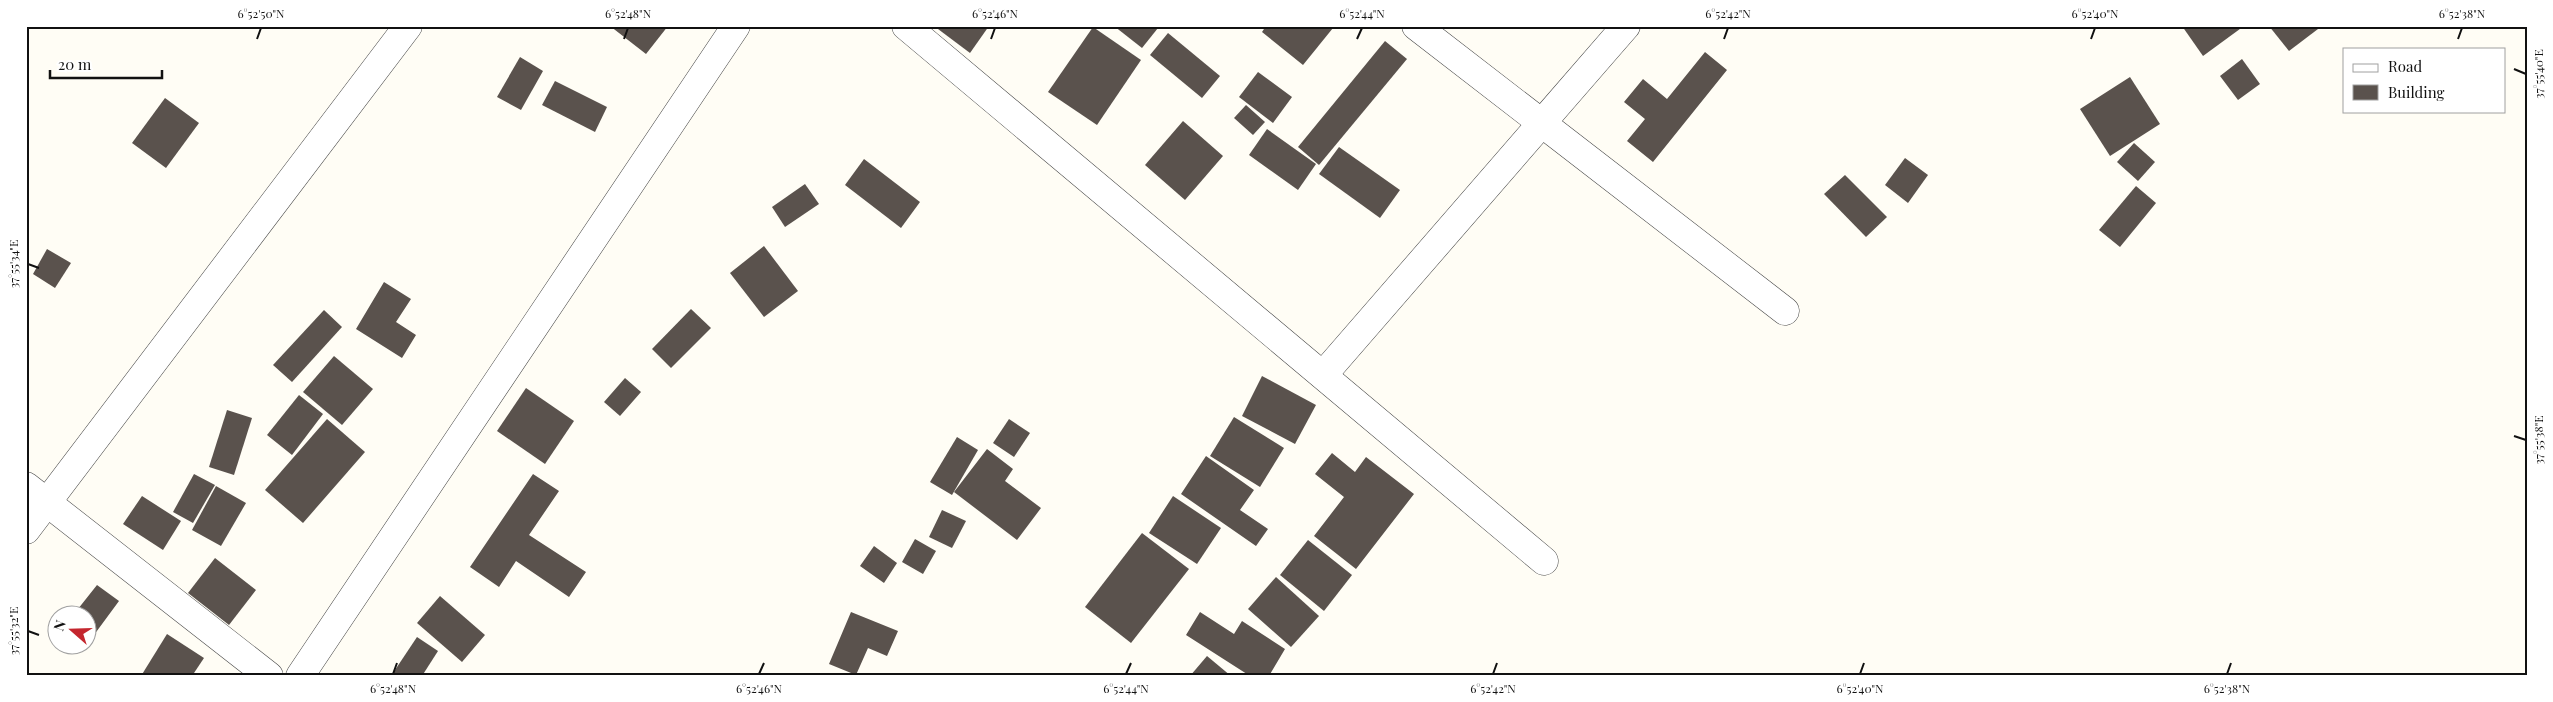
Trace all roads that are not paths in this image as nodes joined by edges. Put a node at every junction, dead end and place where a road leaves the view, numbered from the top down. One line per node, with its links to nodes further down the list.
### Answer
1 (408, 26): 10 (street)
2 (736, 26): 14 (street)
3 (906, 26): 8 (street)
4 (1416, 26): 6 (street)
5 (1626, 26): 6 (street)
6 (1542, 123): 7 (street); 8 (street)
7 (1785, 311)
8 (1323, 375): 12 (street)
9 (26, 486): 10 (street)
10 (48, 502): 11 (street); 13 (street)
11 (26, 530)
12 (1544, 561)
13 (269, 676)
14 (300, 676)

